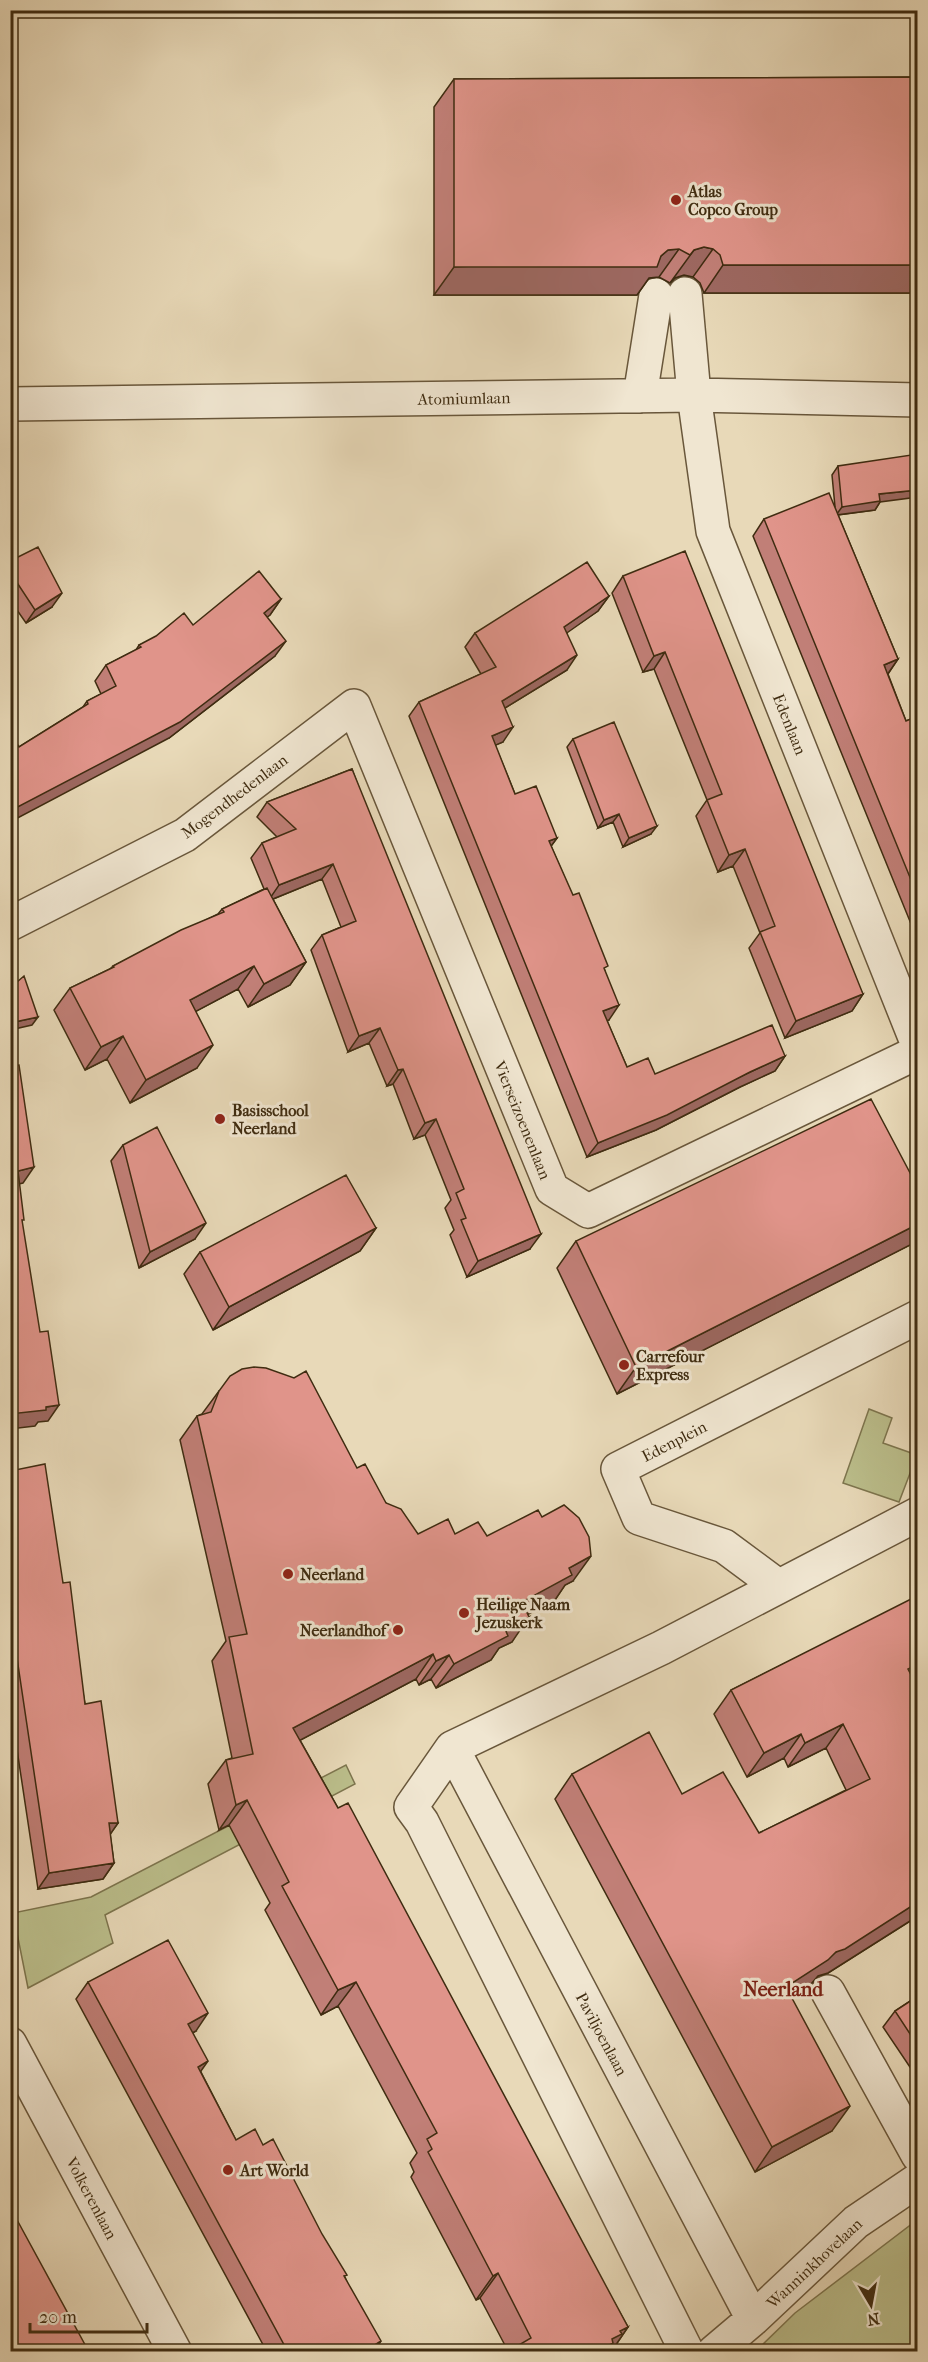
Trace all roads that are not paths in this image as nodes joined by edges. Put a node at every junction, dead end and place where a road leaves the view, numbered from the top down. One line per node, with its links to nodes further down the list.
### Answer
1 (694, 395): 2 (street, Atomiumlaan); 2 (street, Edenlaan); 3 (street, Atomiumlaan); 7 (street, Edenlaan)
2 (640, 396): 4 (street, Atomiumlaan)
3 (918, 400)
4 (10, 404)
5 (354, 706): 6 (street, Mogendhedenlaan); 8 (street, Vierseizoenenlaan)
6 (10, 924)
7 (918, 1045)
8 (918, 1052)
9 (918, 1317): 11 (street, Edenplein)
10 (918, 1514): 11 (street)
11 (778, 1586): 12 (street)
12 (452, 1748): 17 (street, Paviljoenlaan); 19 (street)
13 (828, 1992): 15 (street)
14 (10, 2044): 18 (street, Volkerenlaan)
15 (918, 2156)
16 (918, 2180): 17 (street, Wanninkhovelaan)
17 (753, 2319): 20 (street, Wanninkhovelaan)
18 (175, 2352)
19 (687, 2352)
20 (714, 2352)

